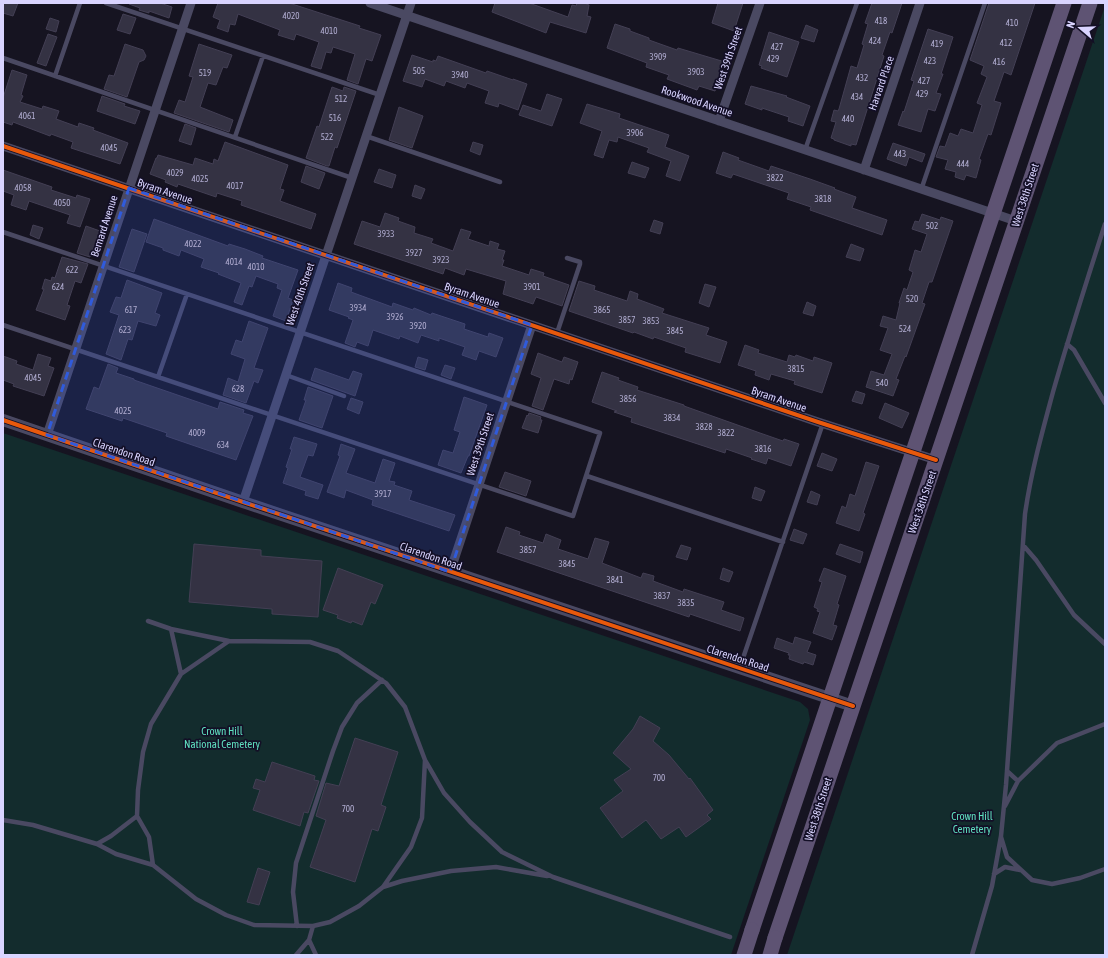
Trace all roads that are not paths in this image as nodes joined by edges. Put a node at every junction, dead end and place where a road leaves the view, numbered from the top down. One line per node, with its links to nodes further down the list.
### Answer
1 (80, 3): 16 (lane)
2 (106, 3): 13 (lane)
3 (191, 3): 13 (street, Bernard Avenue)
4 (370, 3): 12 (street, Rookwood Avenue)
5 (411, 3): 12 (street, West 40th Street)
6 (760, 3): 19 (street, West 39th Street)
7 (857, 3): 23 (lane)
8 (920, 3): 24 (street, Harvard Place)
9 (985, 3): 28 (lane)
10 (1064, 3): 29 (main road)
11 (1090, 3): 30 (main road, West 38th Street)
12 (407, 16): 17 (street, West 40th Street); 19 (street, Rookwood Avenue)
13 (182, 29): 14 (lane); 18 (street, Bernard Avenue)
14 (263, 56): 17 (lane); 21 (lane)
15 (3, 58): 16 (lane)
16 (55, 76): 18 (lane)
17 (380, 95): 20 (street, West 40th Street)
18 (155, 110): 21 (lane); 27 (street, Bernard Avenue)
19 (719, 122): 23 (street, Rookwood Avenue)
20 (366, 136): 25 (street, West 40th Street); 26 (lane)
21 (235, 137): 25 (lane)
22 (3, 146): 27 (street, Byram Avenue)
23 (805, 150): 24 (street, Rookwood Avenue)
24 (864, 170): 28 (street, Rookwood Avenue)
25 (352, 178): 33 (street, West 40th Street)
26 (500, 182)
27 (129, 188): 33 (street, Byram Avenue); 35 (street, Bernard Avenue)
28 (921, 190): 29 (street, Rookwood Avenue)
29 (993, 213): 30 (street, Rookwood Avenue); 52 (main road)
30 (1016, 221): 53 (main road, West 38th Street)
31 (1105, 224): 41 (lane)
32 (3, 232): 35 (lane)
33 (326, 255): 38 (street, Byram Avenue); 39 (street, West 40th Street)
34 (567, 258): 40 (lane)
35 (103, 266): 36 (lane); 42 (street, Bernard Avenue)
36 (187, 294): 39 (lane); 44 (lane)
37 (3, 325): 42 (lane)
38 (532, 325): 40 (street, Byram Avenue); 46 (street, West 39th Street)
39 (300, 333): 43 (street, West 40th Street); 46 (lane)
40 (557, 333): 50 (street, Byram Avenue)
41 (1067, 344): 47 (lane); 58 (lane)
42 (76, 349): 44 (lane); 51 (street, Bernard Avenue)
43 (286, 375): 45 (lane); 48 (street, West 40th Street)
44 (158, 377): 48 (lane)
45 (344, 396)
46 (506, 402): 54 (lane); 55 (street, West 39th Street)
47 (1105, 402)
48 (272, 416): 55 (lane); 56 (street, West 40th Street)
49 (3, 420): 51 (street, Clarendon Road)
50 (823, 423): 52 (street, Byram Avenue); 57 (lane)
51 (47, 435): 56 (street, Clarendon Road)
52 (912, 452): 53 (street, Byram Avenue); 67 (main road)
53 (936, 460): 68 (main road, West 38th Street)
54 (587, 476): 55 (lane); 57 (lane)
55 (479, 484): 59 (street, West 39th Street)
56 (243, 502): 59 (street, Clarendon Road)
57 (782, 542): 64 (lane)
58 (1024, 545): 63 (lane); 71 (lane)
59 (450, 572): 64 (street, Clarendon Road)
60 (148, 621): 61 (lane)
61 (171, 629): 62 (lane); 65 (lane)
62 (229, 641): 65 (lane); 66 (lane)
63 (1105, 644)
64 (740, 668): 67 (street, Clarendon Road)
65 (181, 674): 74 (lane)
66 (382, 680): 70 (lane); 84 (lane)
67 (830, 699): 68 (street, Clarendon Road); 90 (main road, bridge)
68 (853, 706): 91 (main road, West 38th Street, bridge)
69 (1105, 724): 72 (lane)
70 (425, 760): 82 (lane); 83 (lane)
71 (1007, 771): 72 (lane); 73 (lane)
72 (1018, 781): 73 (lane)
73 (1004, 810): 76 (lane)
74 (137, 816): 77 (lane); 78 (lane)
75 (3, 820): 77 (lane)
76 (1001, 836): 80 (lane); 81 (lane)
77 (97, 844): 78 (lane)
78 (153, 865): 84 (lane)
79 (1105, 869): 80 (lane)
80 (1020, 870): 81 (lane)
81 (994, 874): 92 (lane)
82 (553, 877): 83 (lane); 86 (lane)
83 (383, 887): 85 (lane)
84 (297, 926): 85 (lane)
85 (313, 926): 87 (lane)
86 (730, 937)
87 (309, 940): 88 (lane); 89 (lane)
88 (296, 955)
89 (316, 955)
90 (744, 955)
91 (770, 955)
92 (972, 955)

